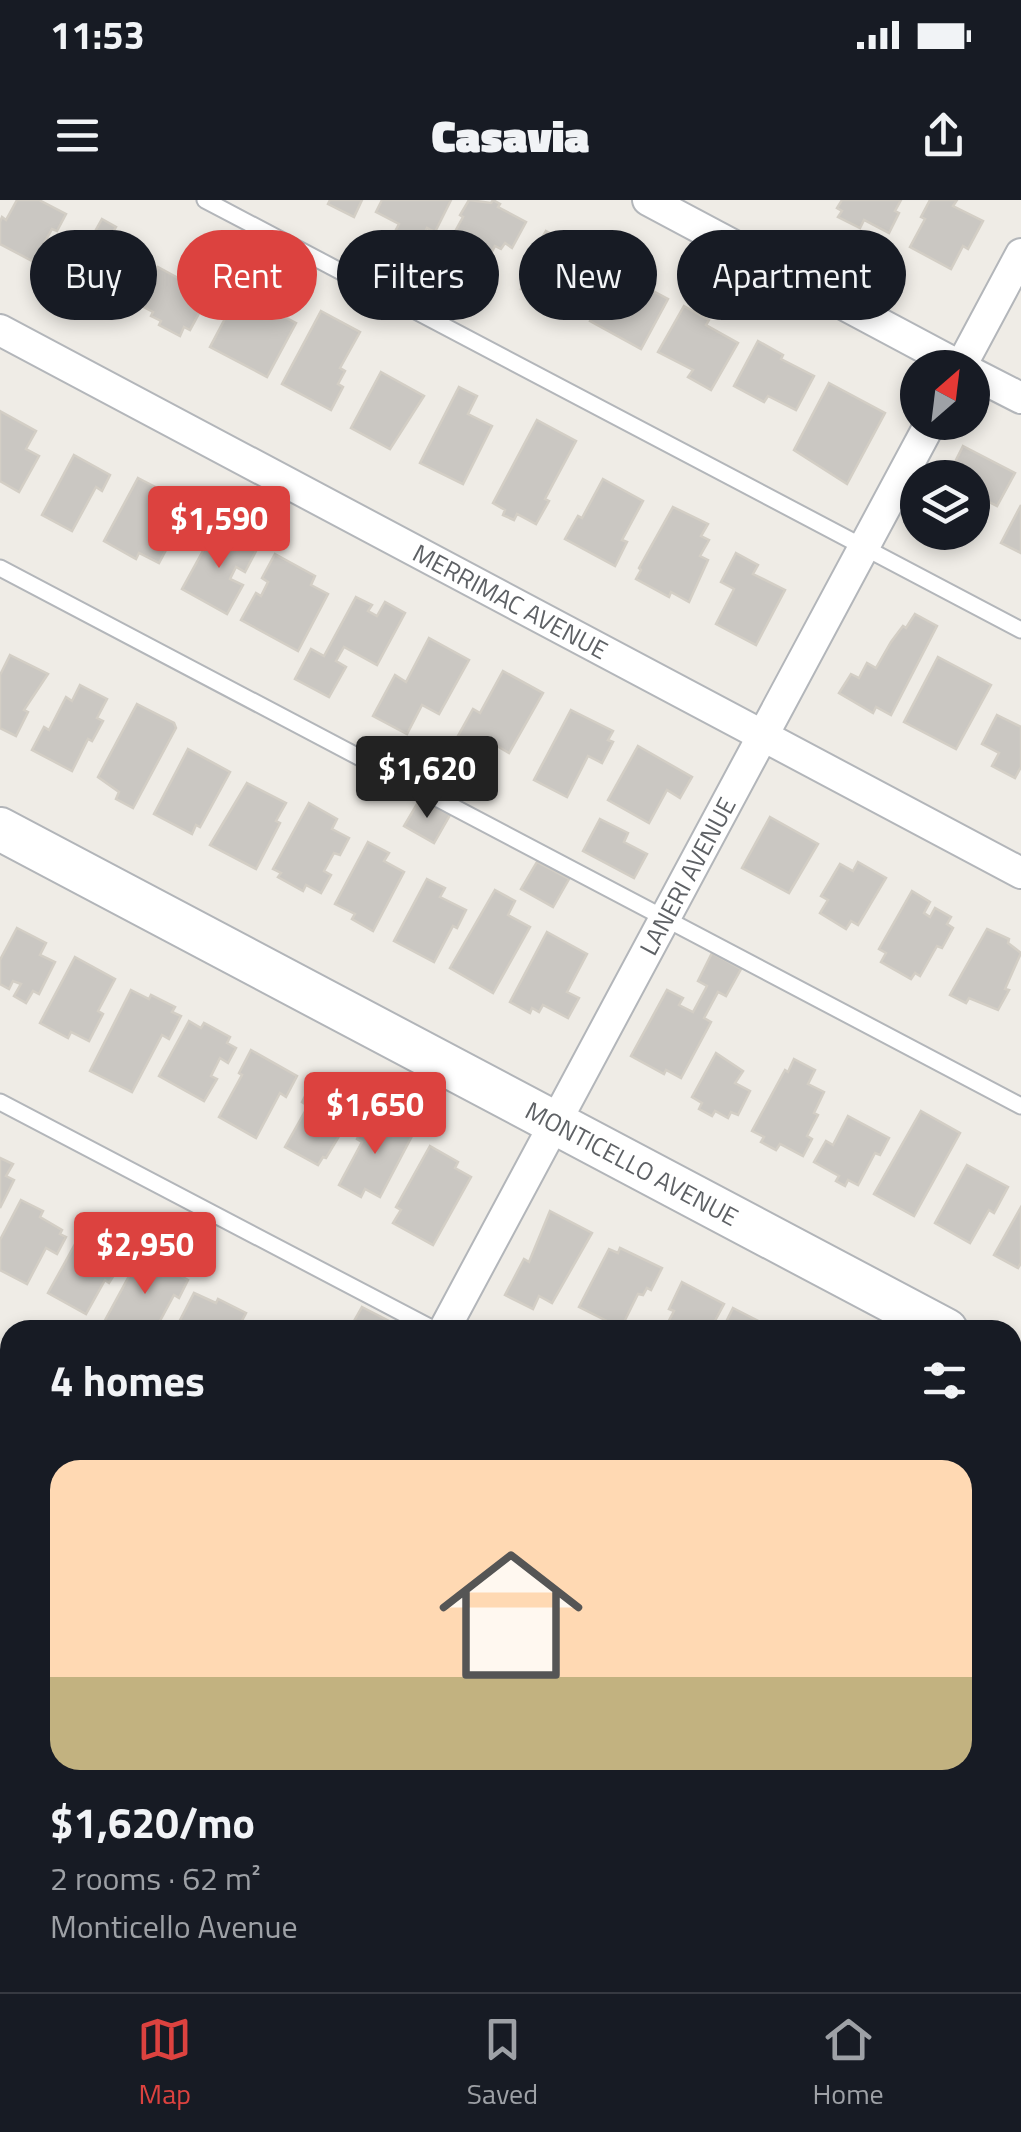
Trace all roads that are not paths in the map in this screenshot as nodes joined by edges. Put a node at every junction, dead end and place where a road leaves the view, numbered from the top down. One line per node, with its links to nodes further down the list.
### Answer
1 (205, 200): 10 (lane)
2 (648, 200): 5 (street)
3 (1021, 254): 6 (street)
4 (0, 330): 13 (street, MERRIMAC AVENUE)
5 (929, 350)
6 (970, 350)
7 (990, 382): 8 (street)
8 (1021, 398)
9 (922, 440): 10 (street, LANERI AVENUE)
10 (865, 548): 12 (lane); 13 (street, LANERI AVENUE)
11 (0, 568): 16 (lane)
12 (1021, 630)
13 (763, 738): 15 (street, MERRIMAC AVENUE); 16 (street, LANERI AVENUE)
14 (0, 829): 19 (street, MONTICELLO AVENUE)
15 (1021, 874)
16 (665, 919): 18 (lane); 19 (street, LANERI AVENUE)
17 (0, 1102): 20 (lane)
18 (1021, 1106)
19 (553, 1124): 21 (street, LANERI AVENUE); 22 (street, MONTICELLO AVENUE)
20 (416, 1320)
21 (449, 1320)
22 (927, 1320)

